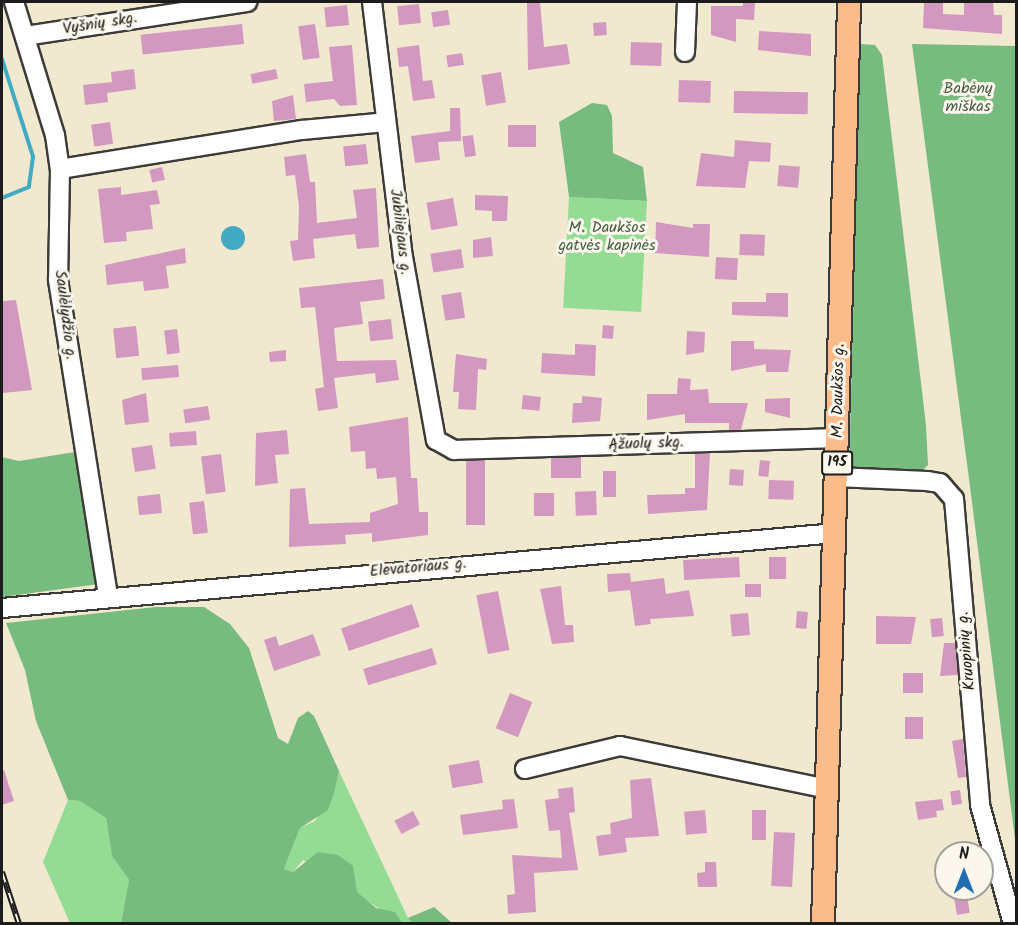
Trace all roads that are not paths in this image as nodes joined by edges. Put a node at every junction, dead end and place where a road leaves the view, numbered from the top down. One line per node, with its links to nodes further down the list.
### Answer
1 (14, 2): 6 (street, Saulėlydžio g.)
2 (247, 2): 6 (street, Vyšnių skg.)
3 (372, 2): 8 (street, Jubiliejaus g.)
4 (687, 2): 7 (street)
5 (849, 2): 10 (main road, M. Daukšos g. / 195)
6 (25, 36): 9 (street, Saulėlydžio g.)
7 (685, 52)
8 (386, 122): 9 (street); 11 (street, Jubiliejaus g.)
9 (60, 169): 14 (street, Saulėlydžio g.)
10 (838, 438): 11 (street, Ąžuolų skg.); 12 (main road, M. Daukšos g. / 195)
11 (454, 450)
12 (836, 477): 13 (main road, M. Daukšos g. / 195); 19 (street, Kruopinių g.)
13 (835, 533): 14 (street, Elevatoriaus g.); 17 (main road, M. Daukšos g. / 195)
14 (108, 597): 15 (street, Elevatoriaus g.)
15 (2, 608)
16 (525, 769): 17 (street)
17 (827, 789): 18 (main road, M. Daukšos g. / 195)
18 (823, 924)
19 (1013, 924)

